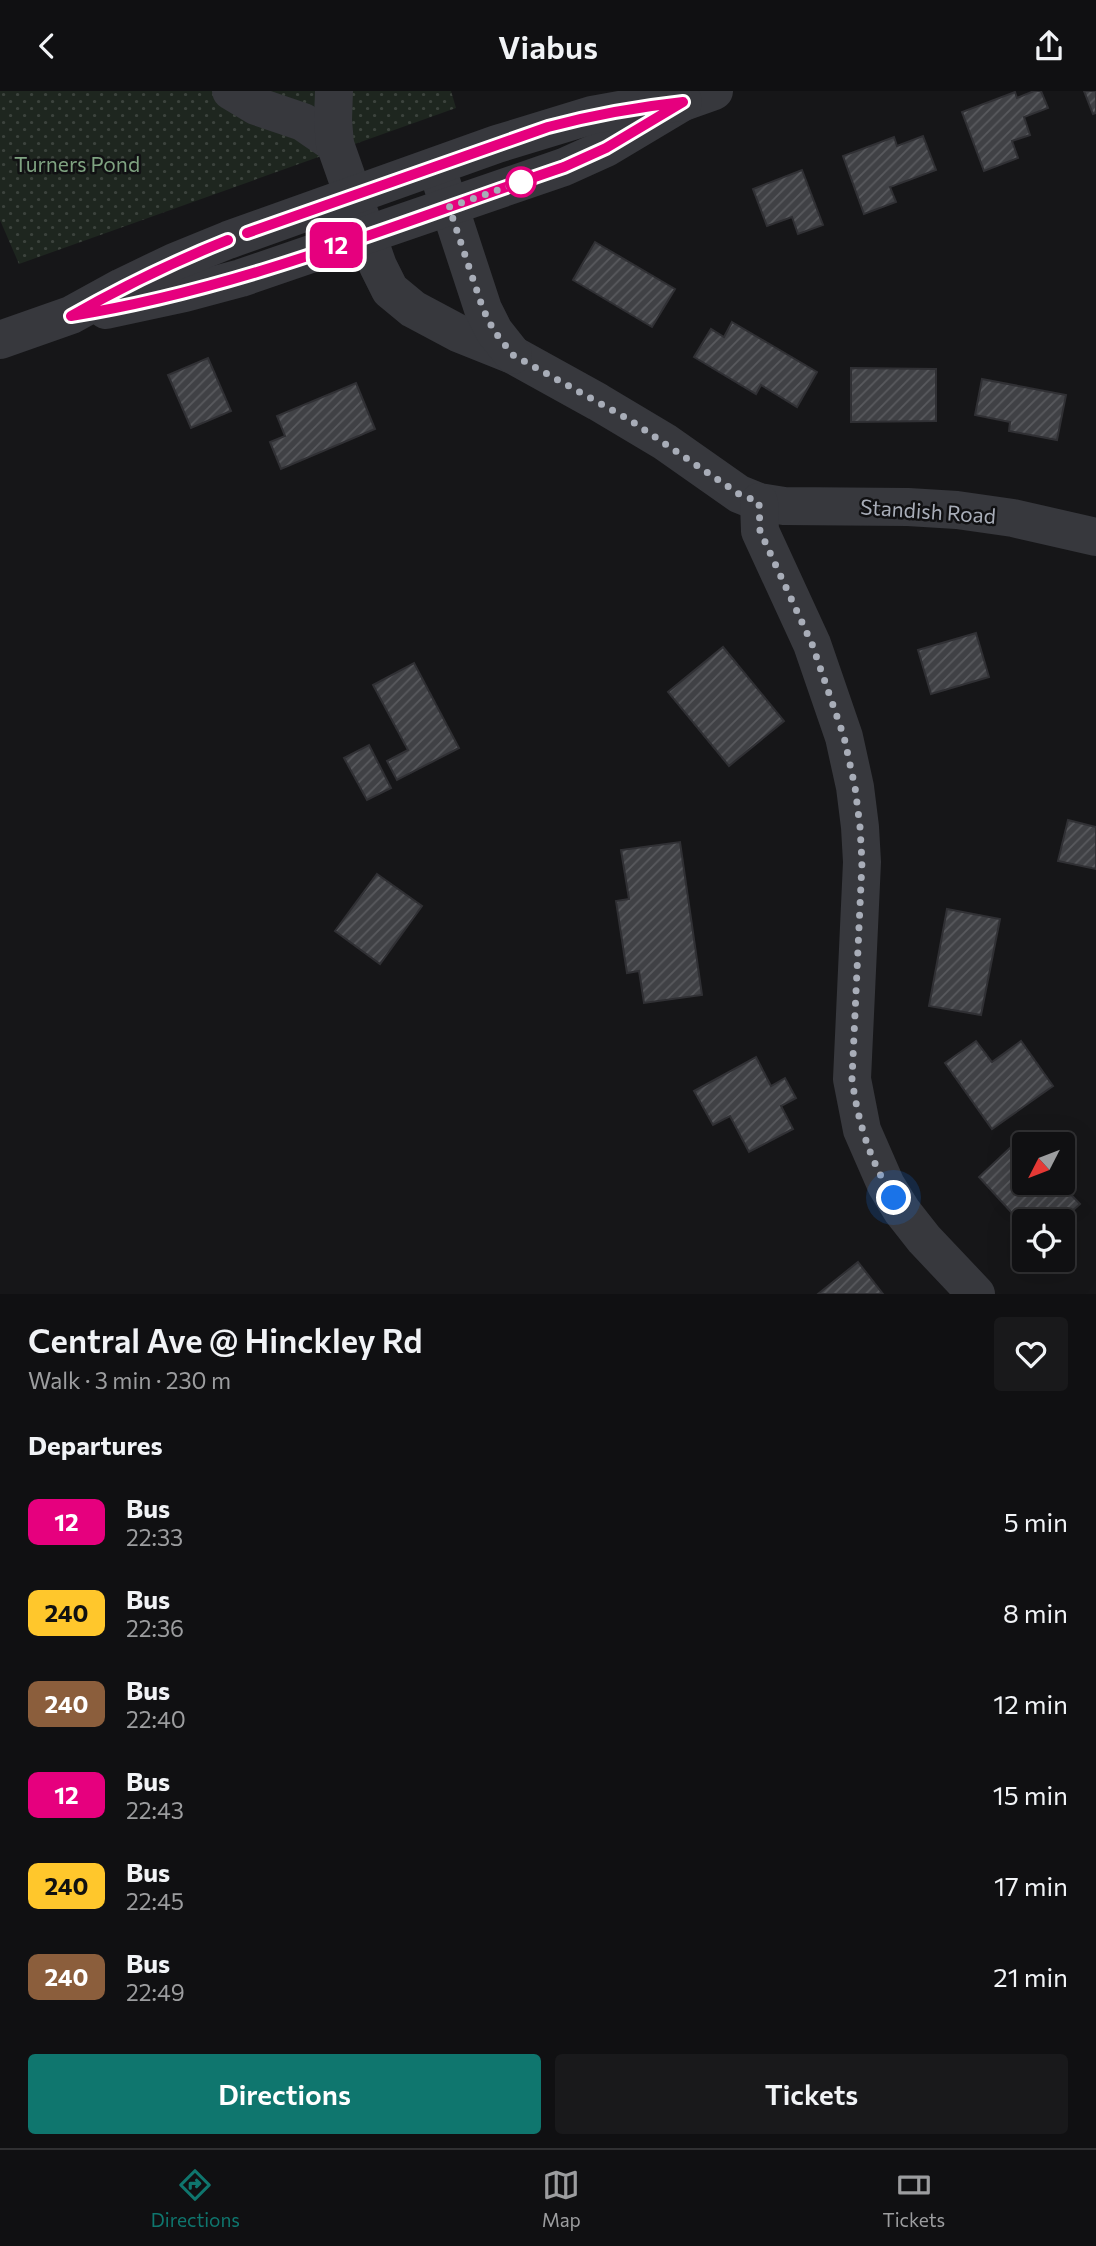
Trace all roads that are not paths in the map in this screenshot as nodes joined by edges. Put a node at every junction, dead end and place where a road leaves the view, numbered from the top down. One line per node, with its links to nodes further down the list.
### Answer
1 (232, 91): 4 (street)
2 (334, 91): 4 (street)
3 (698, 96): 5 (street); 7 (street)
4 (335, 144): 6 (street)
5 (436, 166): 6 (street); 7 (street)
6 (353, 195): 8 (street); 9 (street)
7 (449, 207): 8 (street); 11 (street)
8 (367, 235): 9 (street); 11 (street)
9 (71, 316): 10 (street)
10 (0, 340)
11 (513, 355): 12 (street)
12 (759, 502): 13 (street, Standish Road); 14 (street)
13 (1096, 537)
14 (976, 1294)

